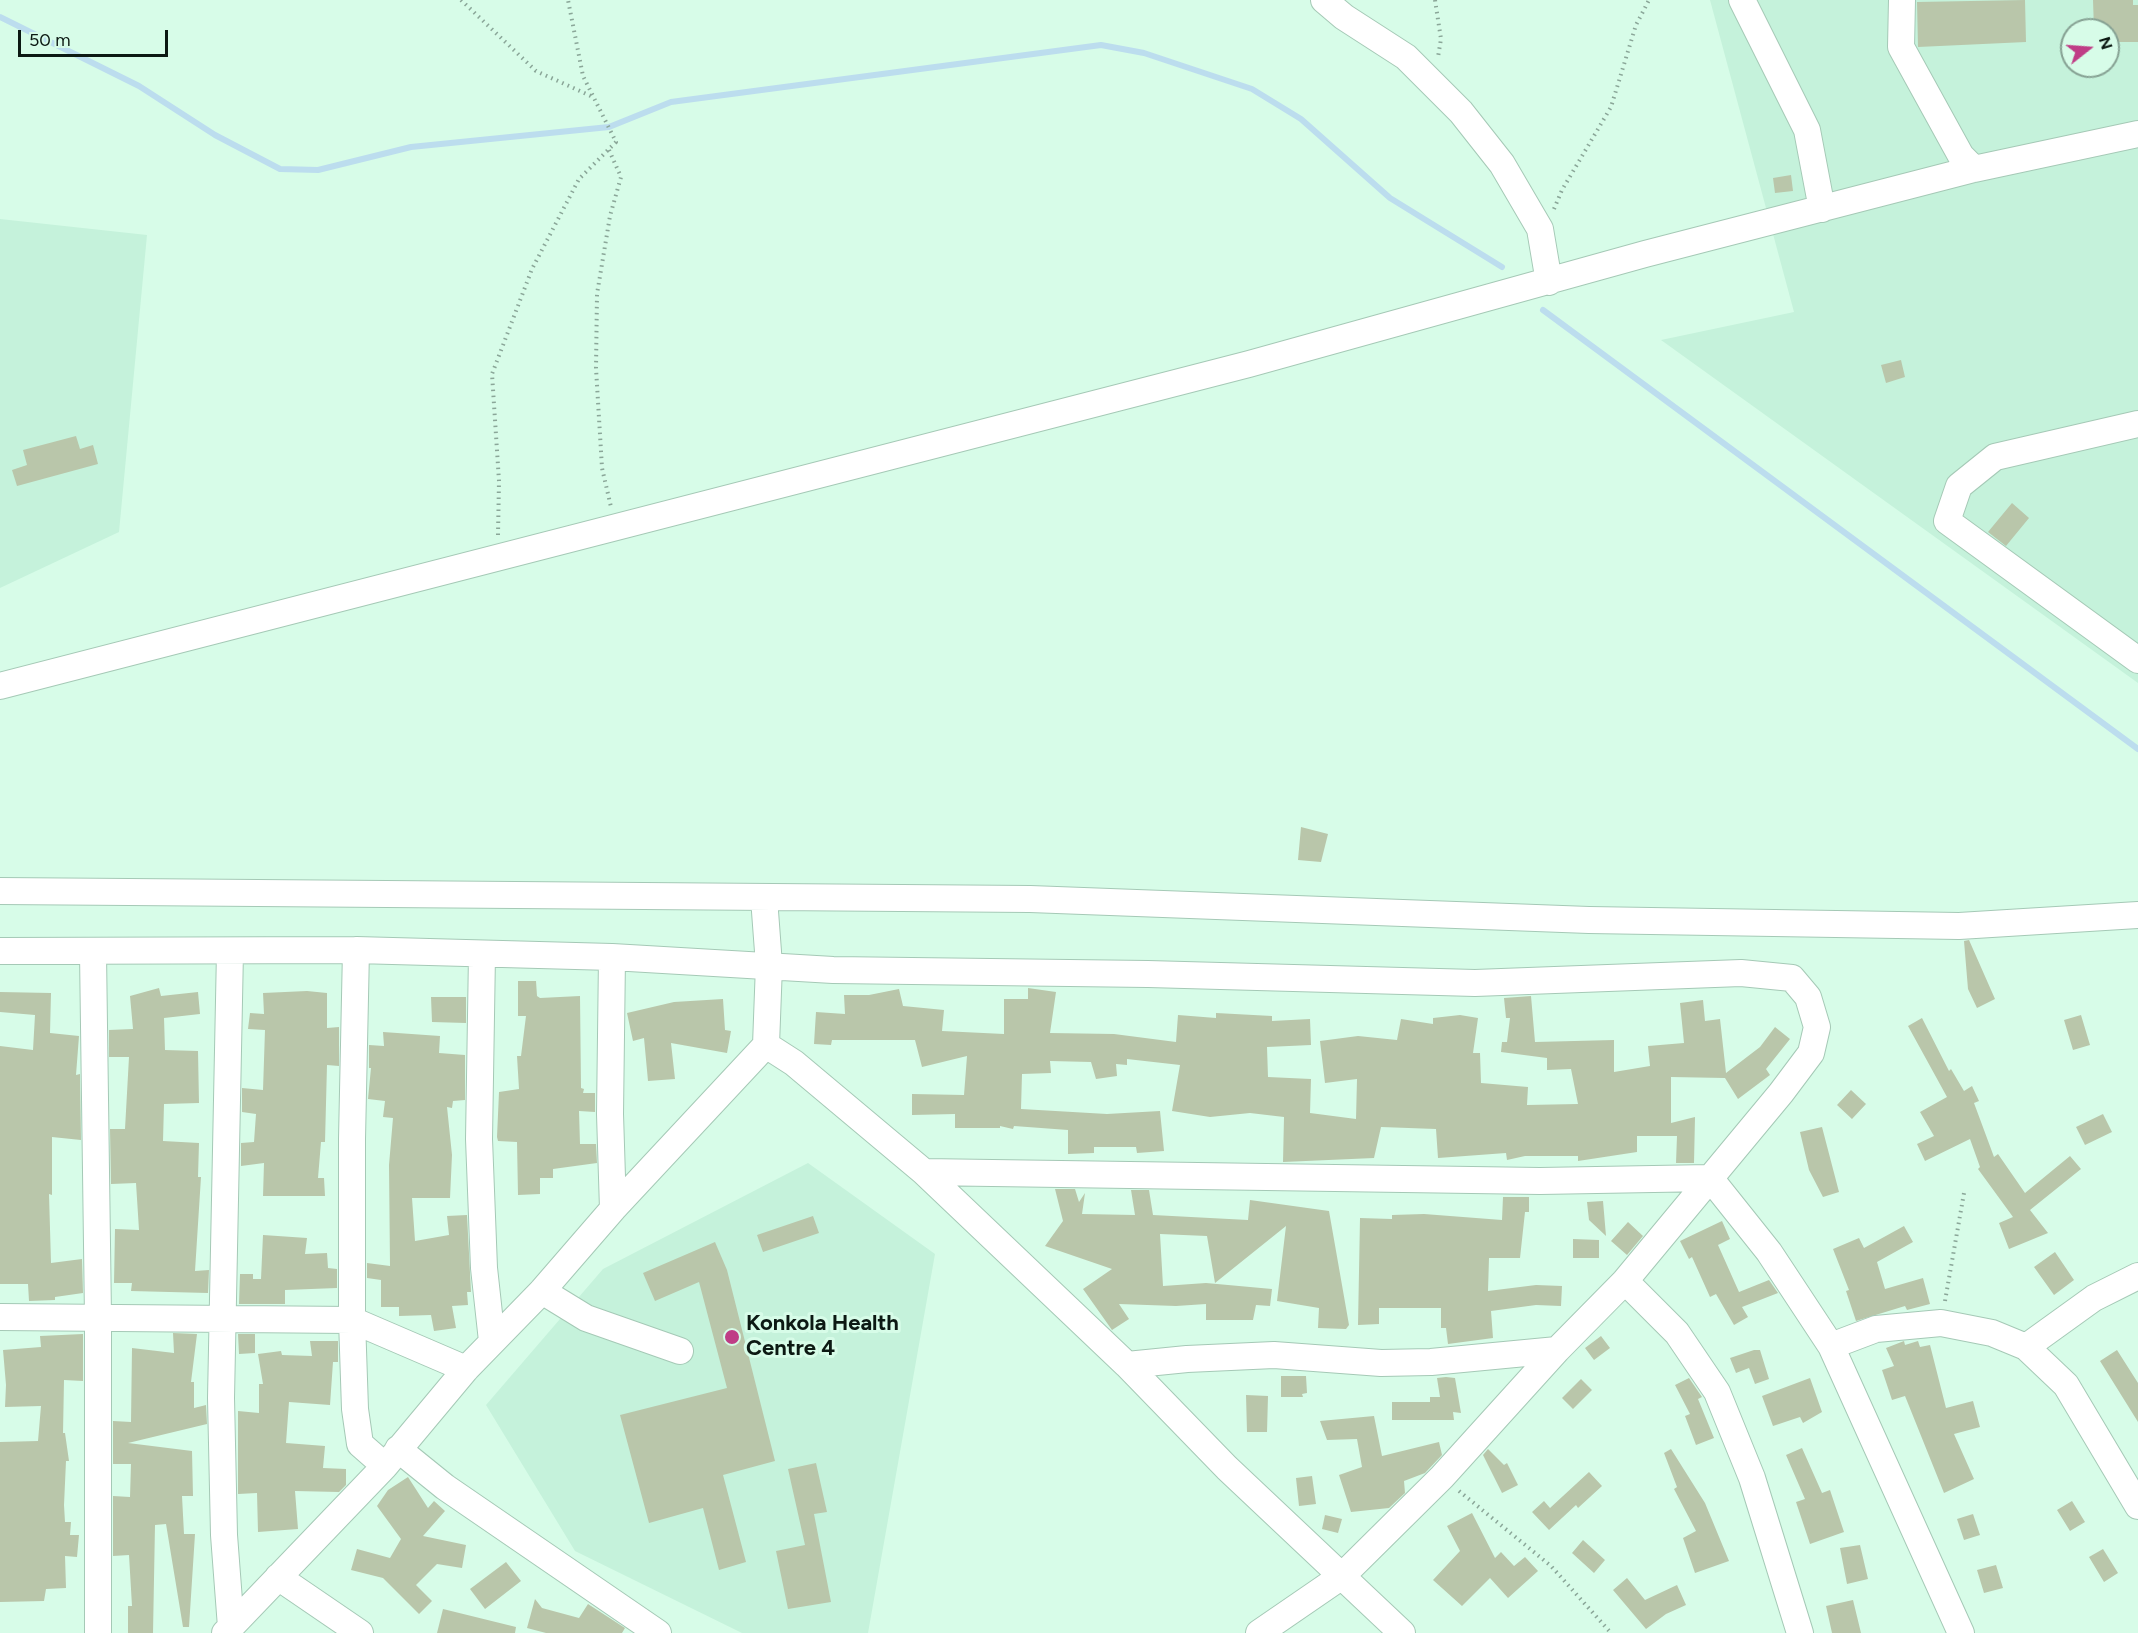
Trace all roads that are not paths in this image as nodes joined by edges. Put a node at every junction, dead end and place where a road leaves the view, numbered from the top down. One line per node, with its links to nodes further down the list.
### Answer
1 (1324, 0): 7 (street)
2 (1742, 0): 6 (street)
3 (1902, 0): 5 (street)
4 (2138, 134): 5 (street)
5 (1974, 169): 6 (street)
6 (1822, 209): 7 (street)
7 (1549, 282): 10 (street)
8 (2138, 424): 9 (street)
9 (2138, 660)
10 (0, 686)
11 (0, 891): 12 (street)
12 (764, 898): 13 (street); 20 (street)
13 (2138, 915)
14 (356, 950): 16 (street); 18 (street); 31 (street)
15 (0, 951): 17 (street)
16 (230, 951): 17 (street); 30 (street)
17 (93, 953): 29 (street)
18 (482, 954): 19 (street); 32 (street)
19 (612, 957): 20 (street); 24 (street)
20 (769, 965): 21 (street); 23 (street)
21 (766, 1044): 22 (street); 24 (street)
22 (924, 1172): 23 (street); 37 (street)
23 (1710, 1178): 26 (street); 33 (street)
24 (613, 1209): 27 (street)
25 (2138, 1276): 34 (street)
26 (1624, 1281): 35 (street); 49 (street)
27 (542, 1291): 32 (street); 36 (street)
28 (0, 1317): 29 (street)
29 (98, 1317): 30 (street); 44 (street)
30 (224, 1318): 31 (street); 43 (street)
31 (352, 1320): 38 (street); 39 (street)
32 (492, 1341): 38 (street)
33 (1831, 1346): 34 (street); 50 (street)
34 (2026, 1347): 40 (street)
35 (1557, 1350): 37 (street); 41 (street)
36 (680, 1351)
37 (1126, 1365): 41 (street)
38 (466, 1370): 39 (street)
39 (392, 1458): 42 (street); 46 (street)
40 (2138, 1506)
41 (1342, 1576): 47 (street); 48 (street)
42 (278, 1577): 43 (street); 45 (street)
43 (228, 1630)
44 (98, 1633)
45 (360, 1633)
46 (658, 1633)
47 (1259, 1633)
48 (1402, 1633)
49 (1800, 1633)
50 (1961, 1633)

